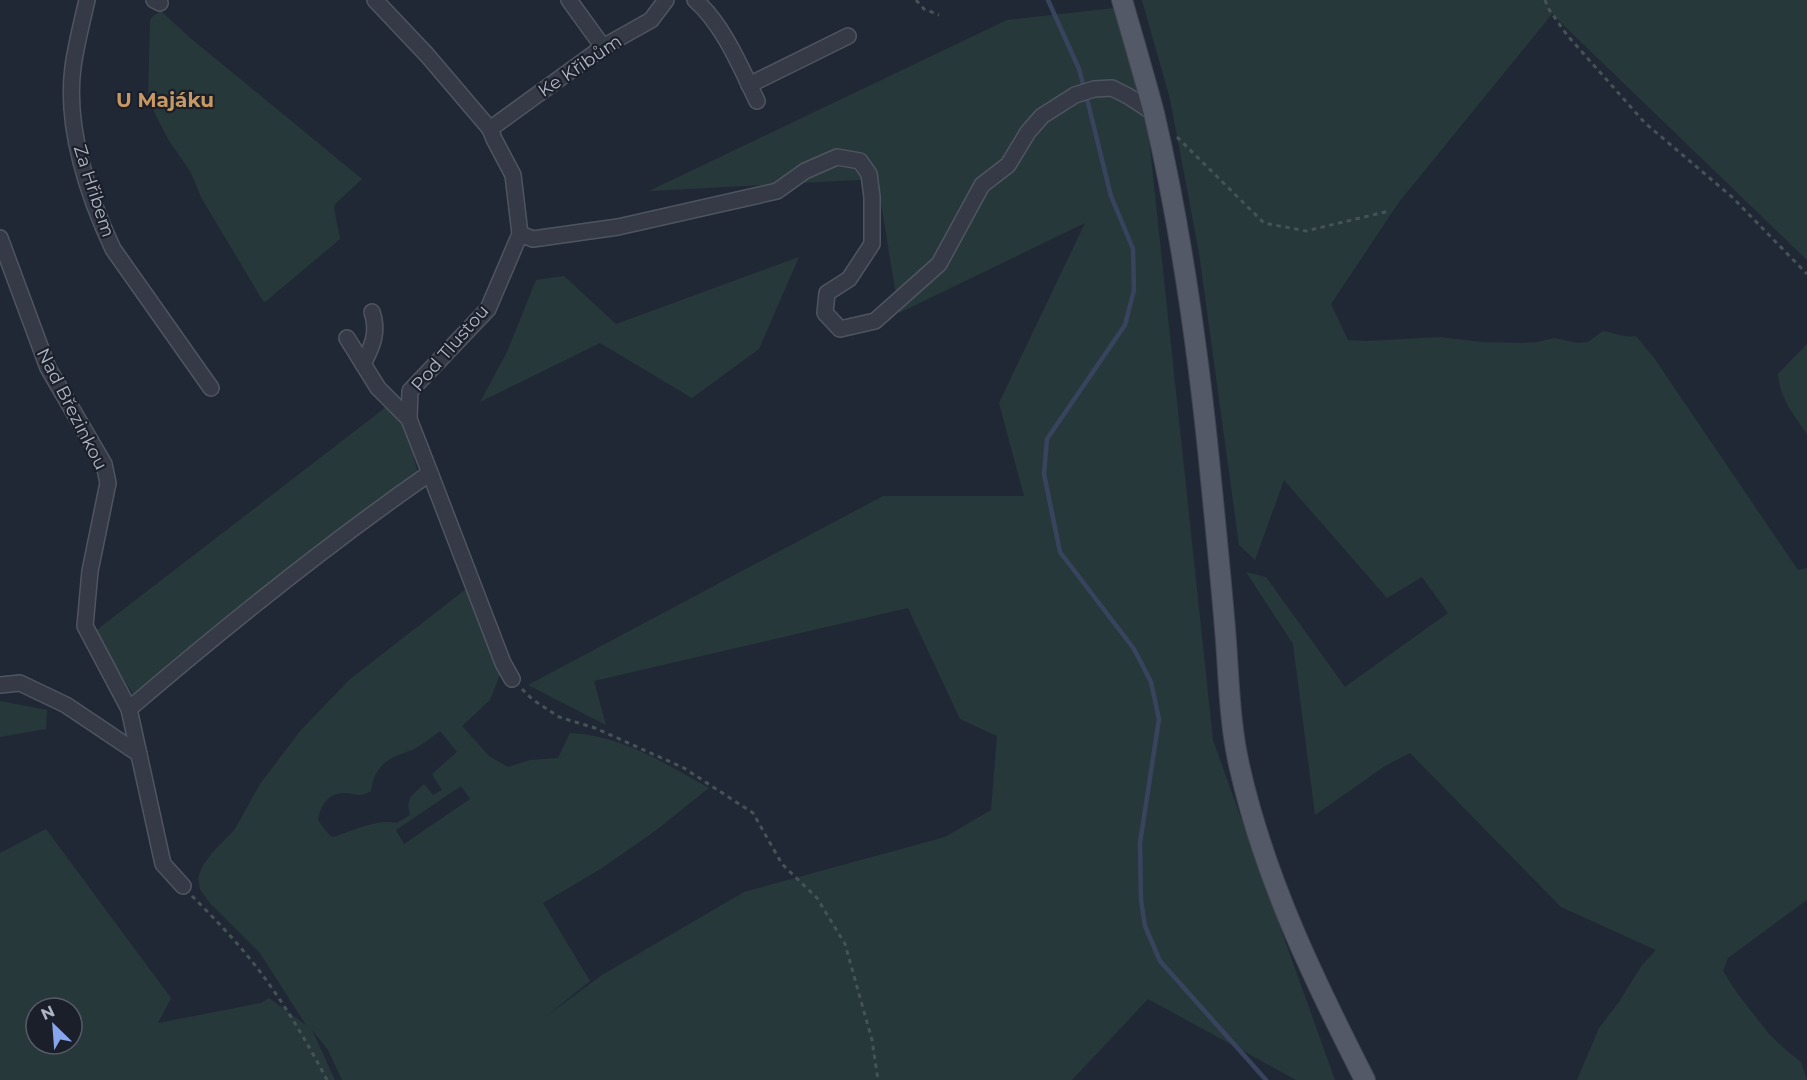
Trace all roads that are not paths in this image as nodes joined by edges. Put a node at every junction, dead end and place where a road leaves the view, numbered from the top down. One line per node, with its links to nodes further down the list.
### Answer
1 (87, 0): 18 (street, Za Hřibem)
2 (375, 0): 12 (street, Pod Tlustou)
3 (569, 0): 8 (street)
4 (666, 0): 8 (street, Ke Křibům)
5 (695, 0): 9 (street)
6 (1122, 0): 11 (main road)
7 (848, 36): 9 (street)
8 (603, 47): 12 (street, Ke Křibům)
9 (749, 86): 10 (street)
10 (757, 101)
11 (1154, 113): 13 (street); 26 (main road)
12 (490, 129): 13 (street, Pod Tlustou)
13 (520, 234): 19 (street, Pod Tlustou)
14 (0, 238): 23 (street, Nad Březinkou)
15 (372, 312): 17 (street)
16 (347, 338): 17 (street)
17 (363, 364): 19 (street)
18 (211, 388)
19 (409, 419): 20 (street, Pod Tlustou)
20 (430, 473): 21 (street, Pod Tlustou); 23 (street)
21 (512, 679)
22 (0, 685): 24 (street)
23 (129, 709): 24 (street, Nad Březinkou)
24 (139, 754): 25 (street, Nad Březinkou)
25 (183, 886)
26 (1365, 1080)

